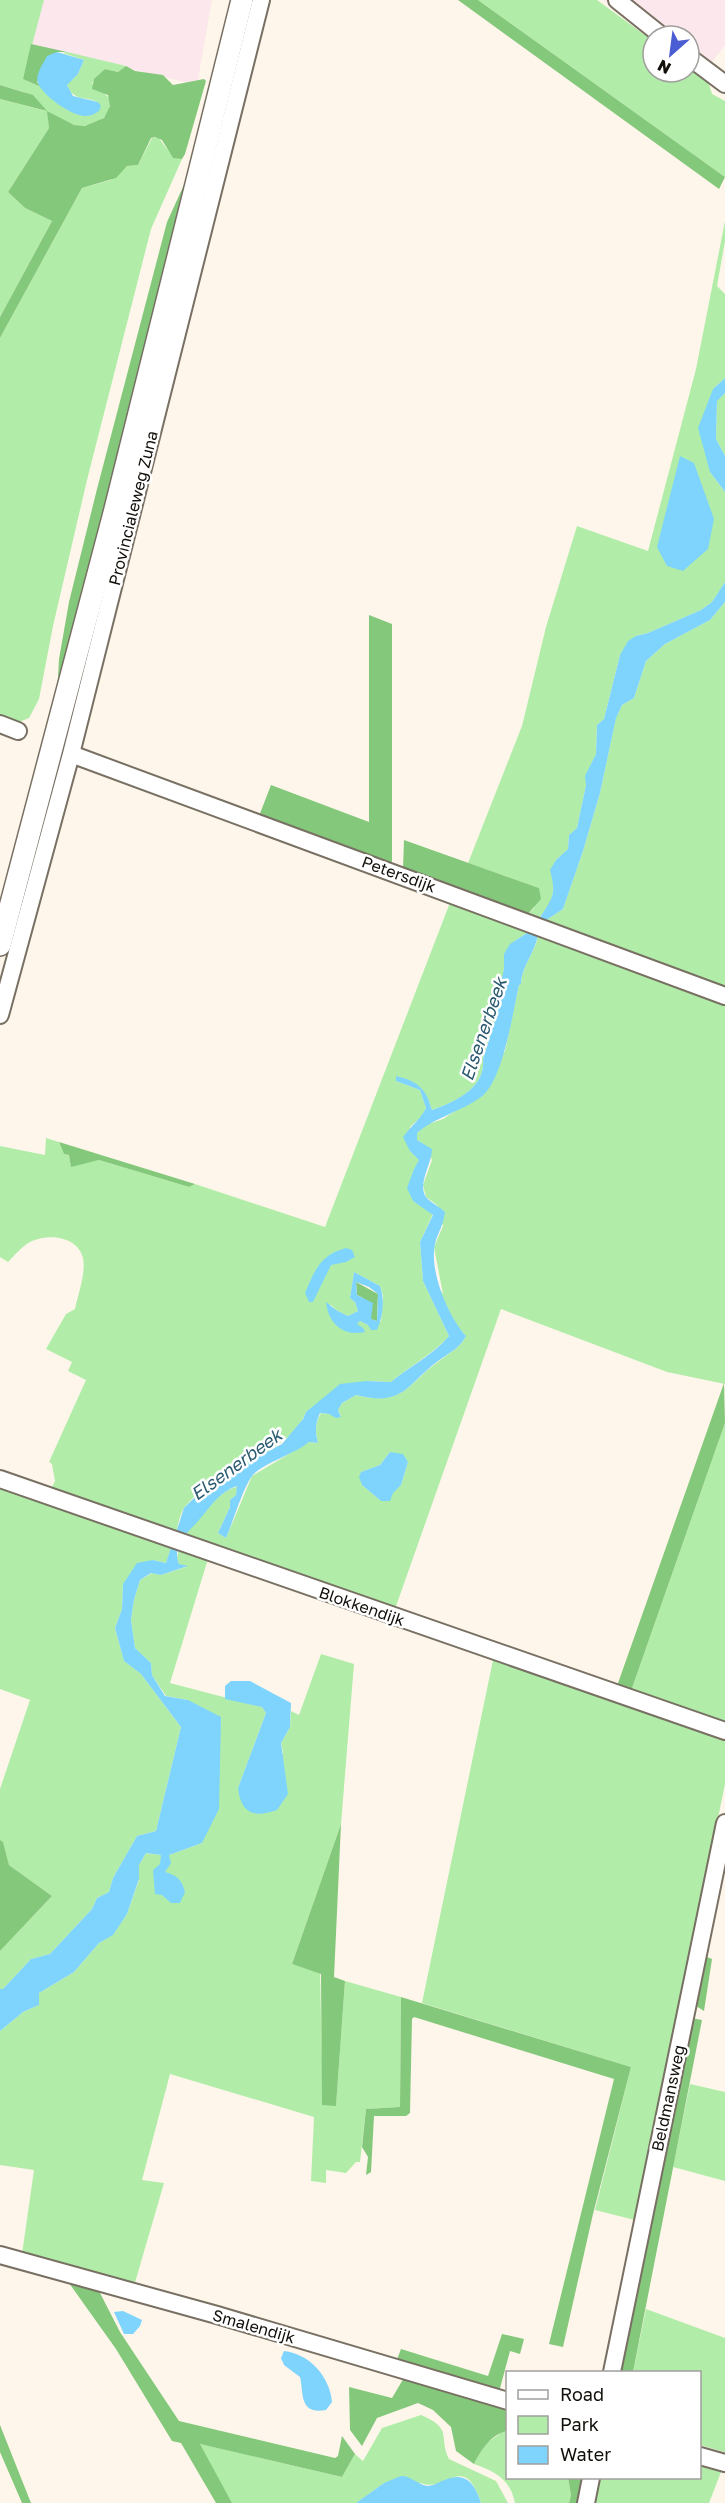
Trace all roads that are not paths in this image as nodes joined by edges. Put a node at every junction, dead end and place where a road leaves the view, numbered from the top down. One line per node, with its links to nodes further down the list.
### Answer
1 (242, 0): 10 (main road, Provincialeweg Zuna)
2 (261, 0): 9 (street, Provincialeweg Zuna)
3 (617, 0): 4 (street)
4 (647, 24)
5 (701, 66): 6 (street)
6 (725, 84)
7 (0, 724): 8 (street)
8 (18, 731)
9 (71, 754): 11 (street, Petersdijk); 12 (street, Provincialeweg Zuna)
10 (0, 945)
11 (725, 996)
12 (0, 1015)
13 (0, 1479): 14 (street, Blokkendijk)
14 (725, 1731)
15 (725, 1823): 17 (street, Beldmansweg)
16 (0, 2255): 18 (street, Smalendijk)
17 (612, 2371)
18 (506, 2401)
19 (701, 2457): 20 (street)
20 (725, 2463)
21 (591, 2479): 22 (street)
22 (586, 2503)

